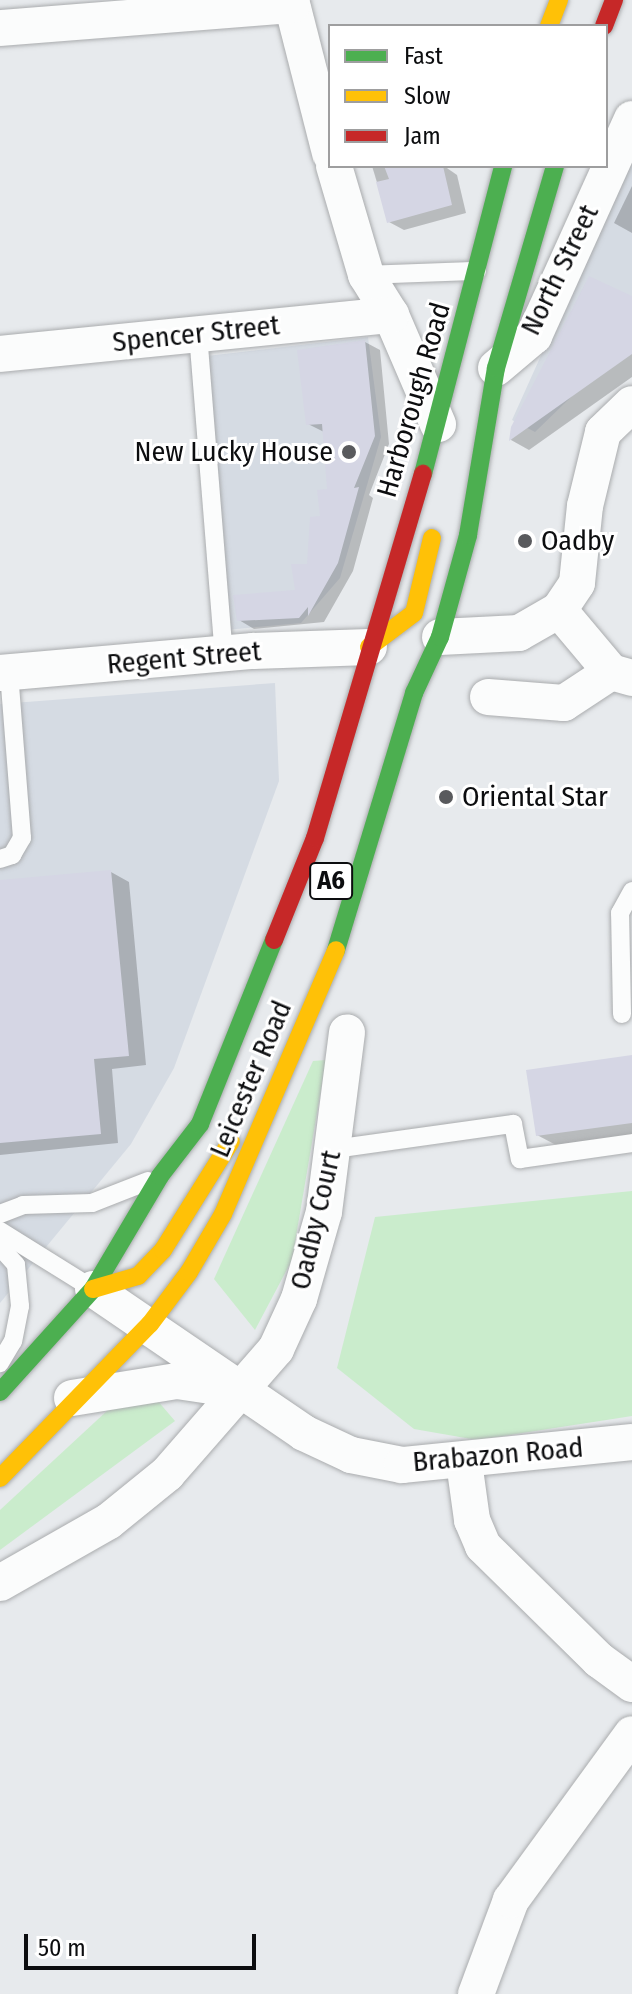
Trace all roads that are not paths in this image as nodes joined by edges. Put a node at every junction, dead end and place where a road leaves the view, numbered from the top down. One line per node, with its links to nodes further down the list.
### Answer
1 (559, 0): 4 (highway)
2 (614, 0): 5 (highway)
3 (292, 2): 6 (street); 7 (street)
4 (550, 24)
5 (605, 24)
6 (0, 28)
7 (321, 94): 10 (street)
8 (632, 118): 9 (street); 19 (street, North Street)
9 (608, 122)
10 (328, 140)
11 (335, 168): 15 (street)
12 (503, 168): 14 (highway, Harborough Road / A6)
13 (554, 168): 19 (highway, A6)
14 (480, 271): 15 (lane); 22 (highway, Harborough Road / A6)
15 (366, 275): 16 (street)
16 (391, 315): 17 (street, Spencer Street); 22 (street)
17 (198, 334): 18 (street, Spencer Street); 27 (lane)
18 (0, 354)
19 (496, 368): 20 (highway, A6); 25 (highway, A6)
20 (469, 394)
21 (632, 404): 24 (street)
22 (438, 424): 26 (highway, Harborough Road / A6)
23 (439, 513): 26 (highway)
24 (559, 610): 25 (street); 30 (street)
25 (440, 637): 26 (highway); 28 (highway); 34 (highway, Leicester Road / A6)
26 (369, 647): 27 (street, Regent Street); 38 (highway, Leicester Road / A6)
27 (224, 654): 29 (street, Regent Street)
28 (404, 661)
29 (4, 673): 32 (lane)
30 (622, 675): 31 (street)
31 (488, 697)
32 (0, 859)
33 (632, 891): 35 (lane)
34 (335, 953): 45 (highway, A6); 46 (highway, Leicester Road / A6)
35 (622, 1014)
36 (347, 1032): 40 (street, Oadby Court)
37 (251, 1049): 38 (highway, A6)
38 (200, 1124): 41 (highway, Leicester Road / A6)
39 (632, 1143): 40 (lane)
40 (334, 1149): 49 (street, Oadby Court)
41 (160, 1176): 42 (lane); 45 (highway, Leicester Road / A6)
42 (0, 1214)
43 (0, 1231): 45 (lane)
44 (0, 1247): 48 (lane)
45 (93, 1289): 46 (street, Brabazon Road); 50 (highway, Leicester Road / A6)
46 (150, 1324): 47 (highway); 49 (street, Brabazon Road); 51 (highway, Leicester Road / A6)
47 (106, 1328)
48 (0, 1363)
49 (239, 1390): 51 (street, Brabazon Road); 53 (street, Brabazon Road); 55 (street, Oadby Court)
50 (0, 1392)
51 (72, 1398): 54 (highway, Leicester Road / A6)
52 (632, 1442): 53 (street, Brabazon Road)
53 (464, 1462): 56 (street)
54 (0, 1478)
55 (0, 1583)
56 (632, 1684)
57 (632, 1734): 58 (street)
58 (476, 1994)

